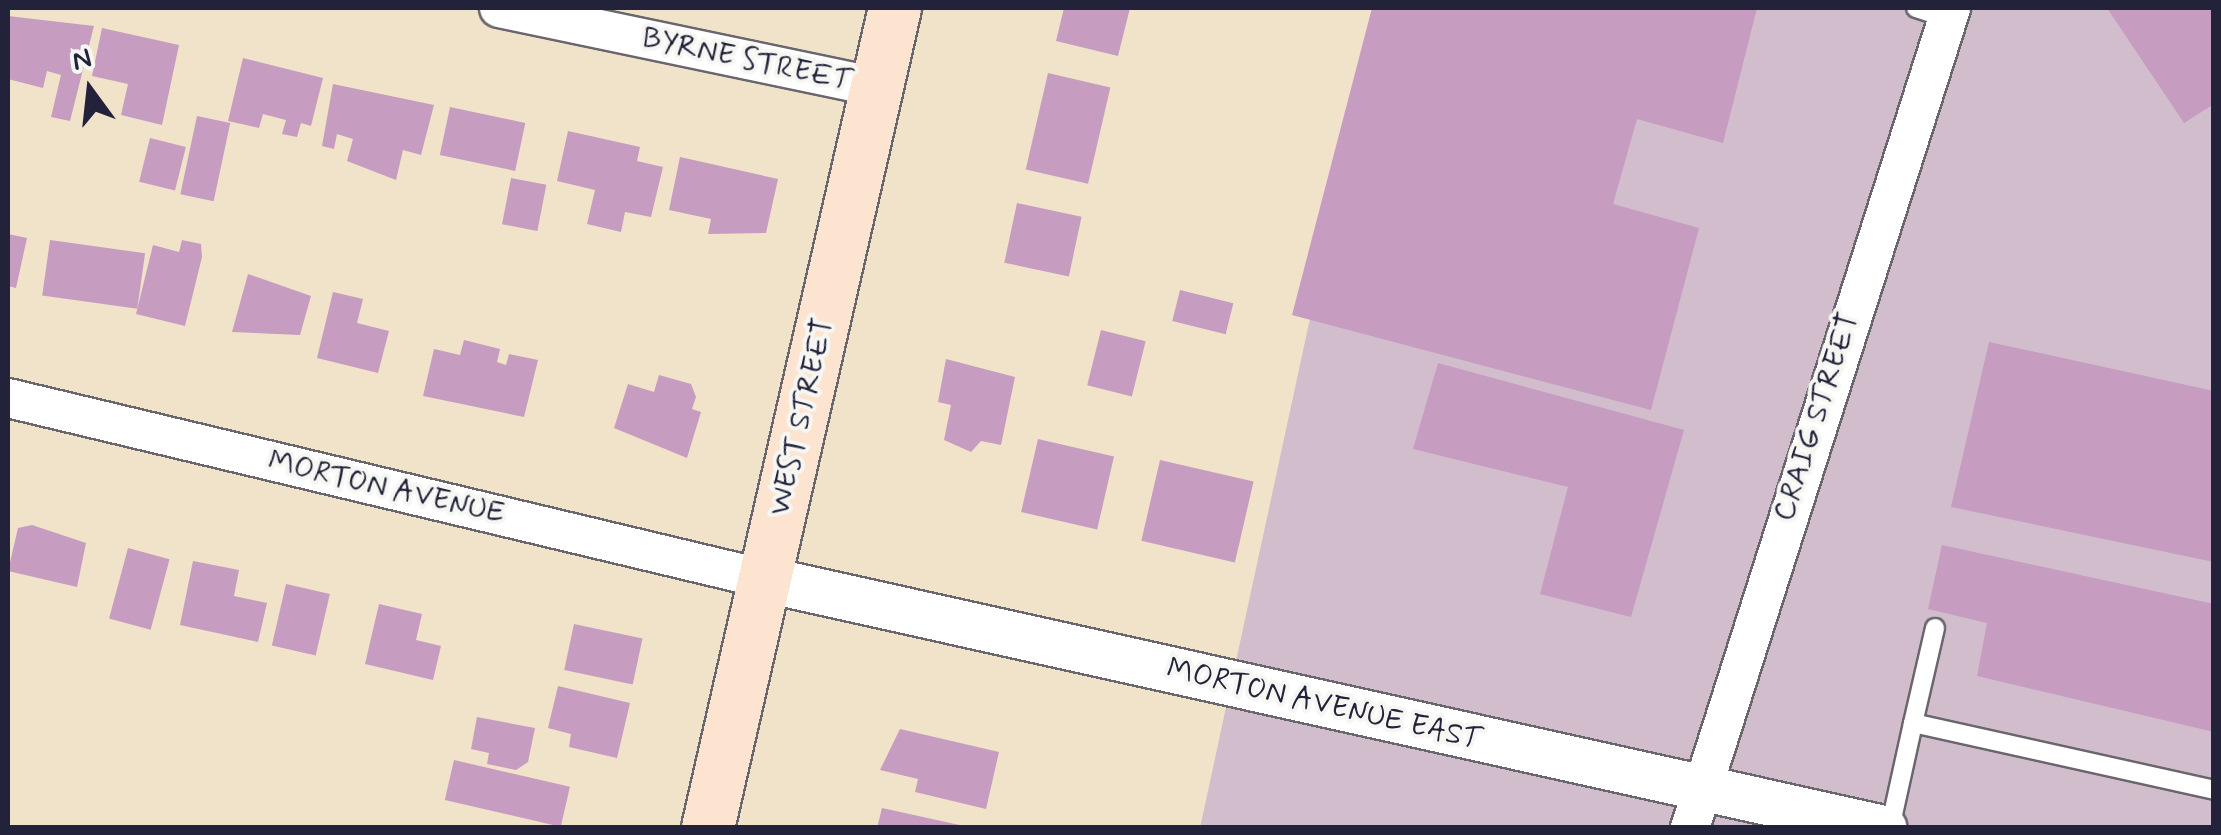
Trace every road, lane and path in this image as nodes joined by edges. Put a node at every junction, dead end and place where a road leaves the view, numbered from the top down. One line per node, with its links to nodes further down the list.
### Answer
1 (499, 8): 4 (street, BYRNE STREET)
2 (895, 8): 4 (main road, WEST STREET)
3 (1938, 11): 10 (street, CRAIG STREET)
4 (877, 87): 6 (main road, WEST STREET)
5 (8, 398): 6 (street, MORTON AVENUE)
6 (765, 579): 10 (street, MORTON AVENUE EAST); 11 (main road, WEST STREET)
7 (1935, 628): 8 (lane)
8 (1913, 723): 9 (lane); 12 (lane)
9 (2214, 790)
10 (1694, 808): 12 (street, MORTON AVENUE EAST)
11 (708, 828)
12 (1887, 828)

